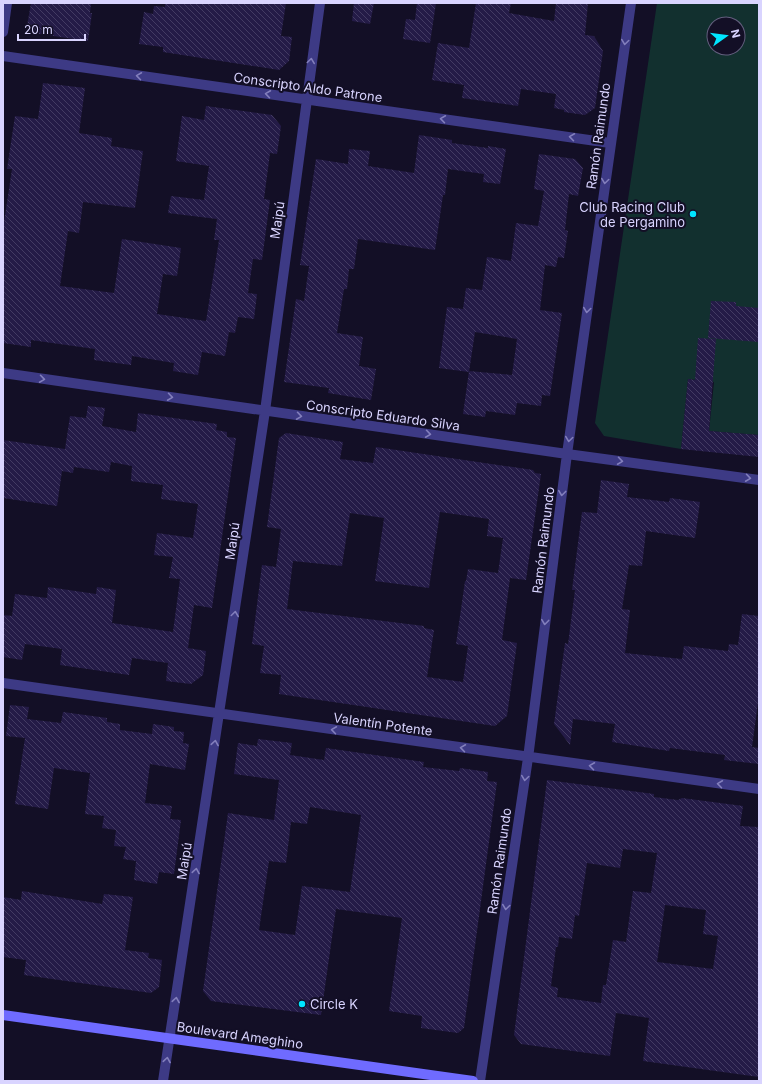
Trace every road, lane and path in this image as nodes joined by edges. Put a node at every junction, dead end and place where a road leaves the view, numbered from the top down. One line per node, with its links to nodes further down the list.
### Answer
1 (7, 3): 4 (street)
2 (320, 3): 6 (street, Maipú, one-way to 2)
3 (631, 3): 7 (street, Ramón Raimundo, one-way to 7)
4 (3, 32)
5 (3, 56): 6 (street, Conscripto Aldo Patrone, one-way to 5)
6 (306, 100): 7 (street, Conscripto Aldo Patrone, one-way to 6); 9 (street, Maipú)
7 (610, 143): 10 (street, Ramón Raimundo, one-way to 10)
8 (3, 373): 9 (street, Conscripto Eduardo Silva, one-way to 9)
9 (265, 411): 10 (street, Conscripto Eduardo Silva, one-way to 10); 13 (street, Maipú, one-way to 9)
10 (567, 454): 11 (street, Conscripto Eduardo Silva, one-way to 11); 14 (street, Ramón Raimundo, one-way to 14)
11 (759, 480)
12 (3, 683): 13 (street, Valentín Potente)
13 (220, 714): 14 (street, Valentín Potente, one-way to 13); 17 (street, Maipú, one-way to 13)
14 (528, 758): 15 (street, Valentín Potente, one-way to 14); 20 (street, Ramón Raimundo, one-way to 20)
15 (759, 789)
16 (3, 1015): 17 (main road, Boulevard Ameghino)
17 (170, 1038): 18 (street, Maipú, one-way to 17); 19 (main road, Boulevard Ameghino)
18 (163, 1081)
19 (473, 1081)
20 (480, 1081)

